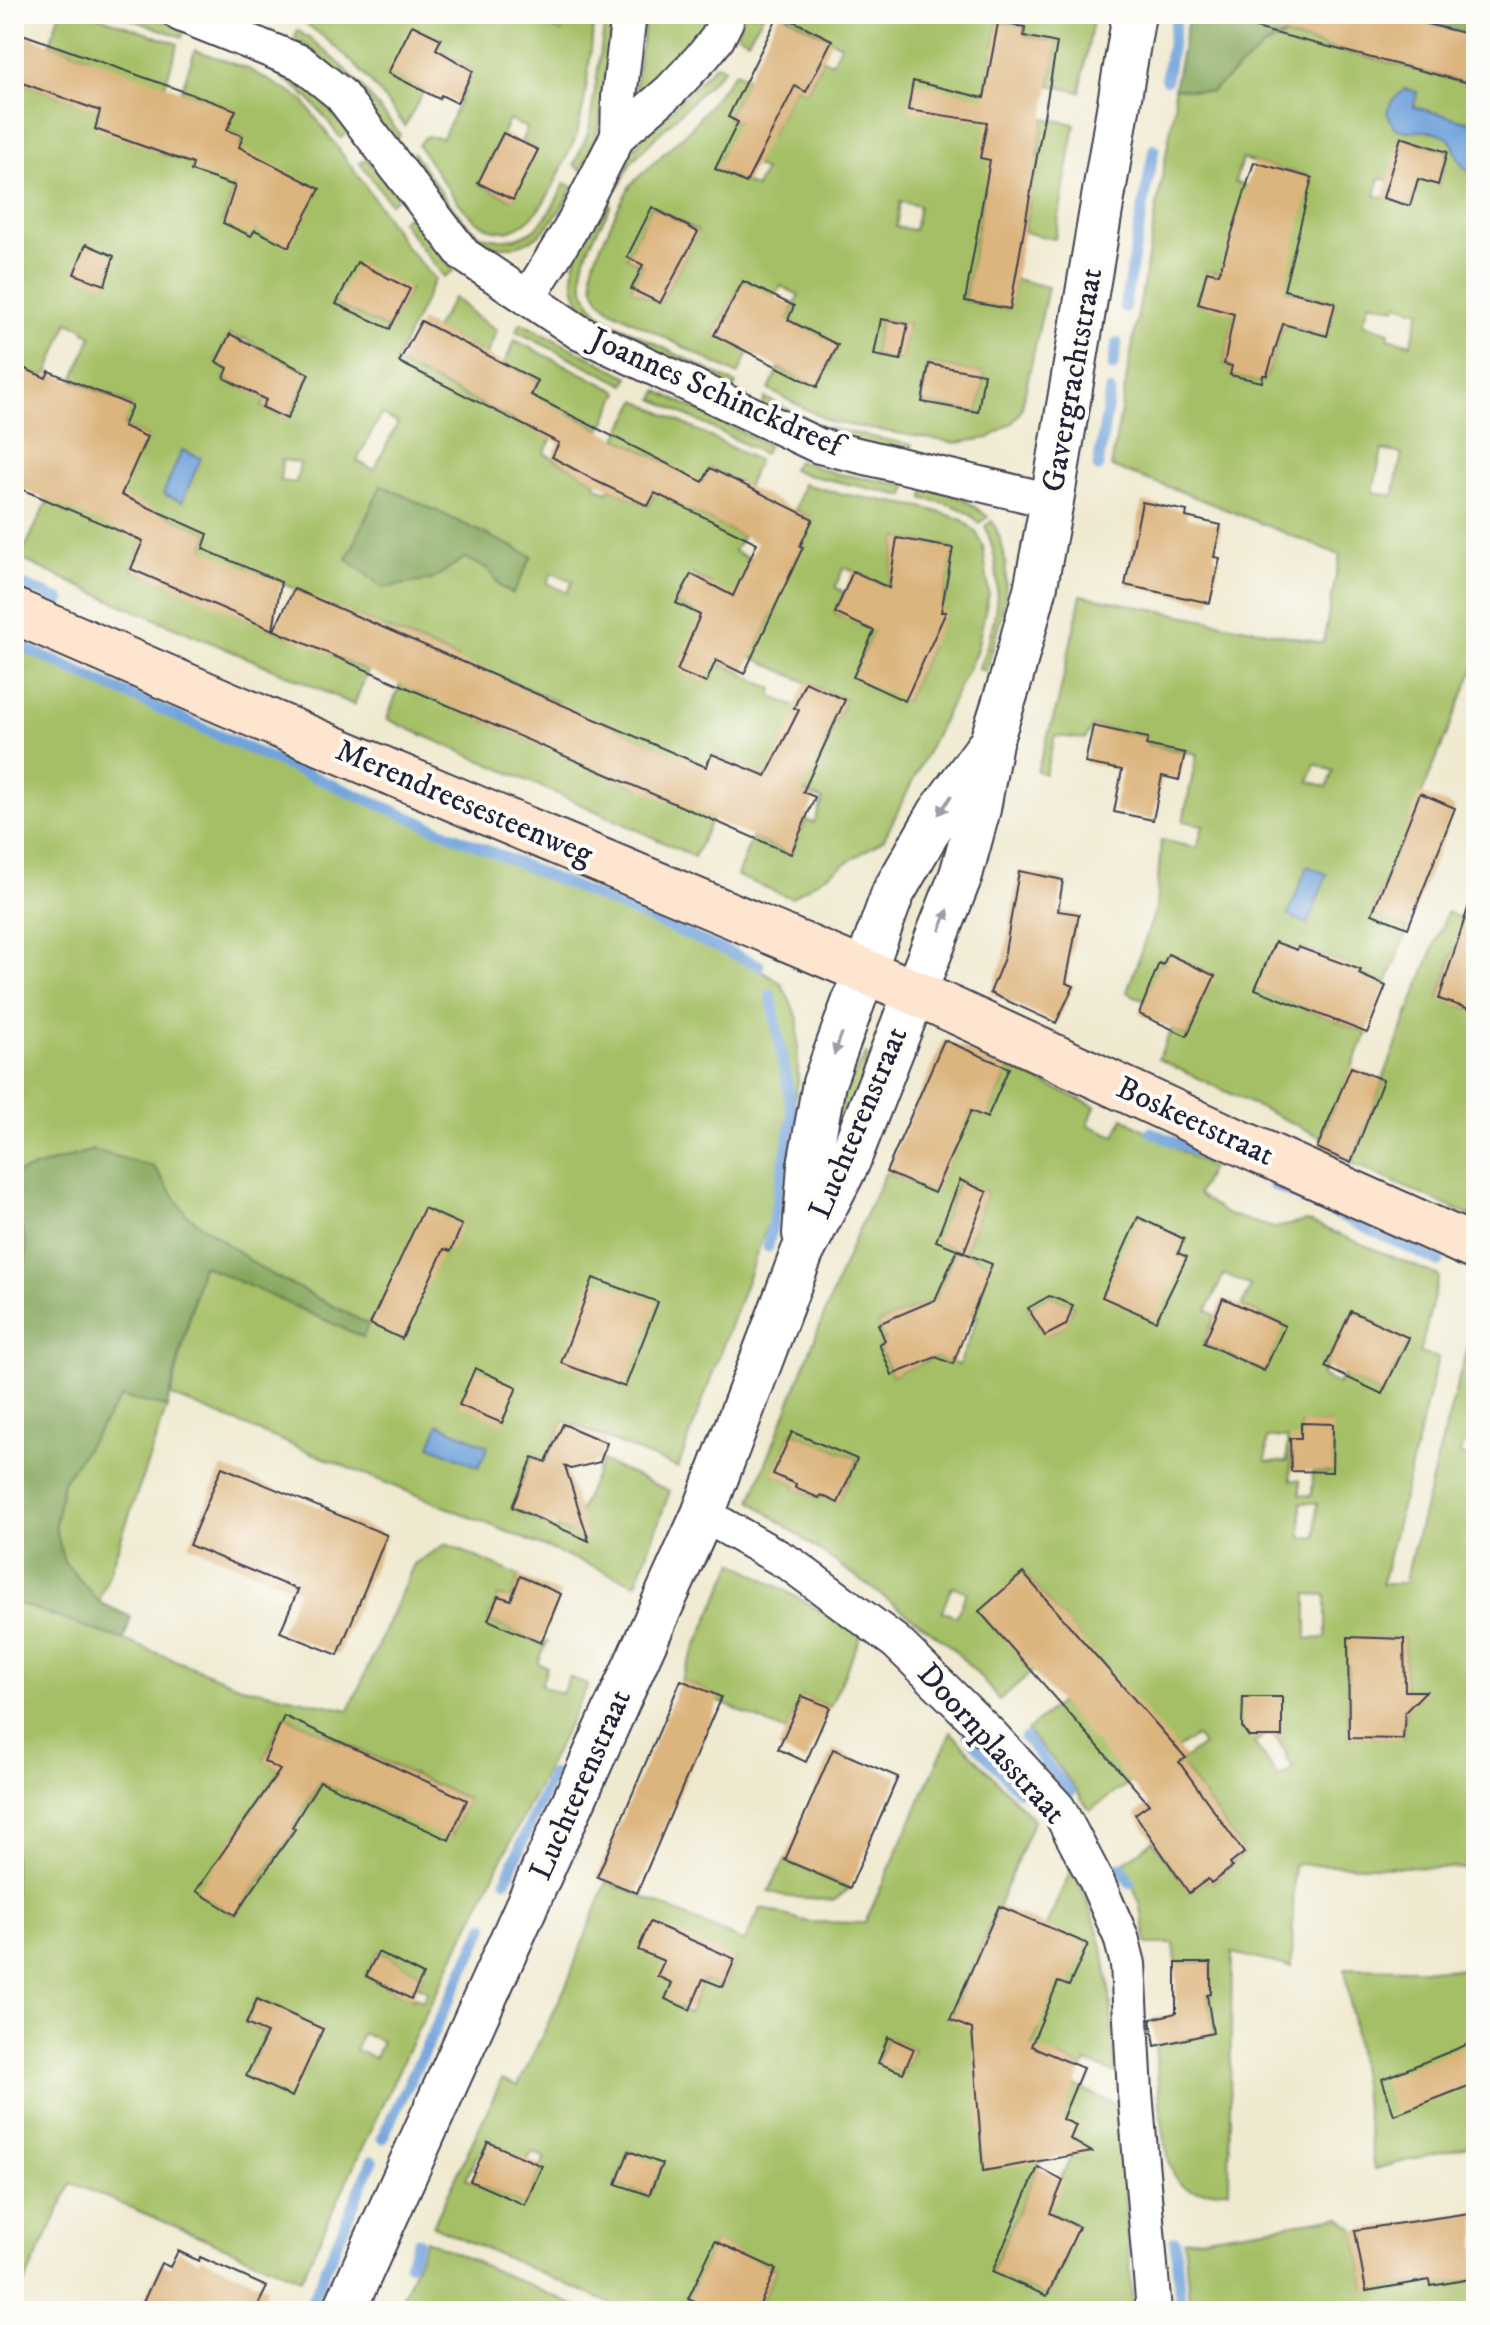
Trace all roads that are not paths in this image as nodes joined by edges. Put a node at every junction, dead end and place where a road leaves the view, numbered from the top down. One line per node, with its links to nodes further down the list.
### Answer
1 (180, 14): 6 (street, Joannes Schinckdreef)
2 (629, 14): 5 (street)
3 (726, 14): 5 (street)
4 (1134, 14): 7 (street, Gavergrachtstraat)
5 (618, 136): 6 (street)
6 (528, 298): 7 (street, Joannes Schinckdreef)
7 (1052, 501): 9 (street, Gavergrachtstraat)
8 (14, 611): 10 (main road, Merendreesesteenweg)
9 (991, 742): 10 (street, Gavergrachtstraat, one-way to 10); 11 (street, Gavergrachtstraat, one-way to 9)
10 (864, 971): 11 (main road, Merendreesesteenweg); 13 (street, Luchterenstraat, one-way to 13)
11 (914, 992): 12 (main road, Boskeetstraat); 13 (street, Luchterenstraat)
12 (1476, 1248)
13 (802, 1253): 14 (street, Luchterenstraat)
14 (703, 1514): 15 (street, Luchterenstraat); 16 (street, Doornplasstraat)
15 (344, 2311)
16 (1154, 2311)

